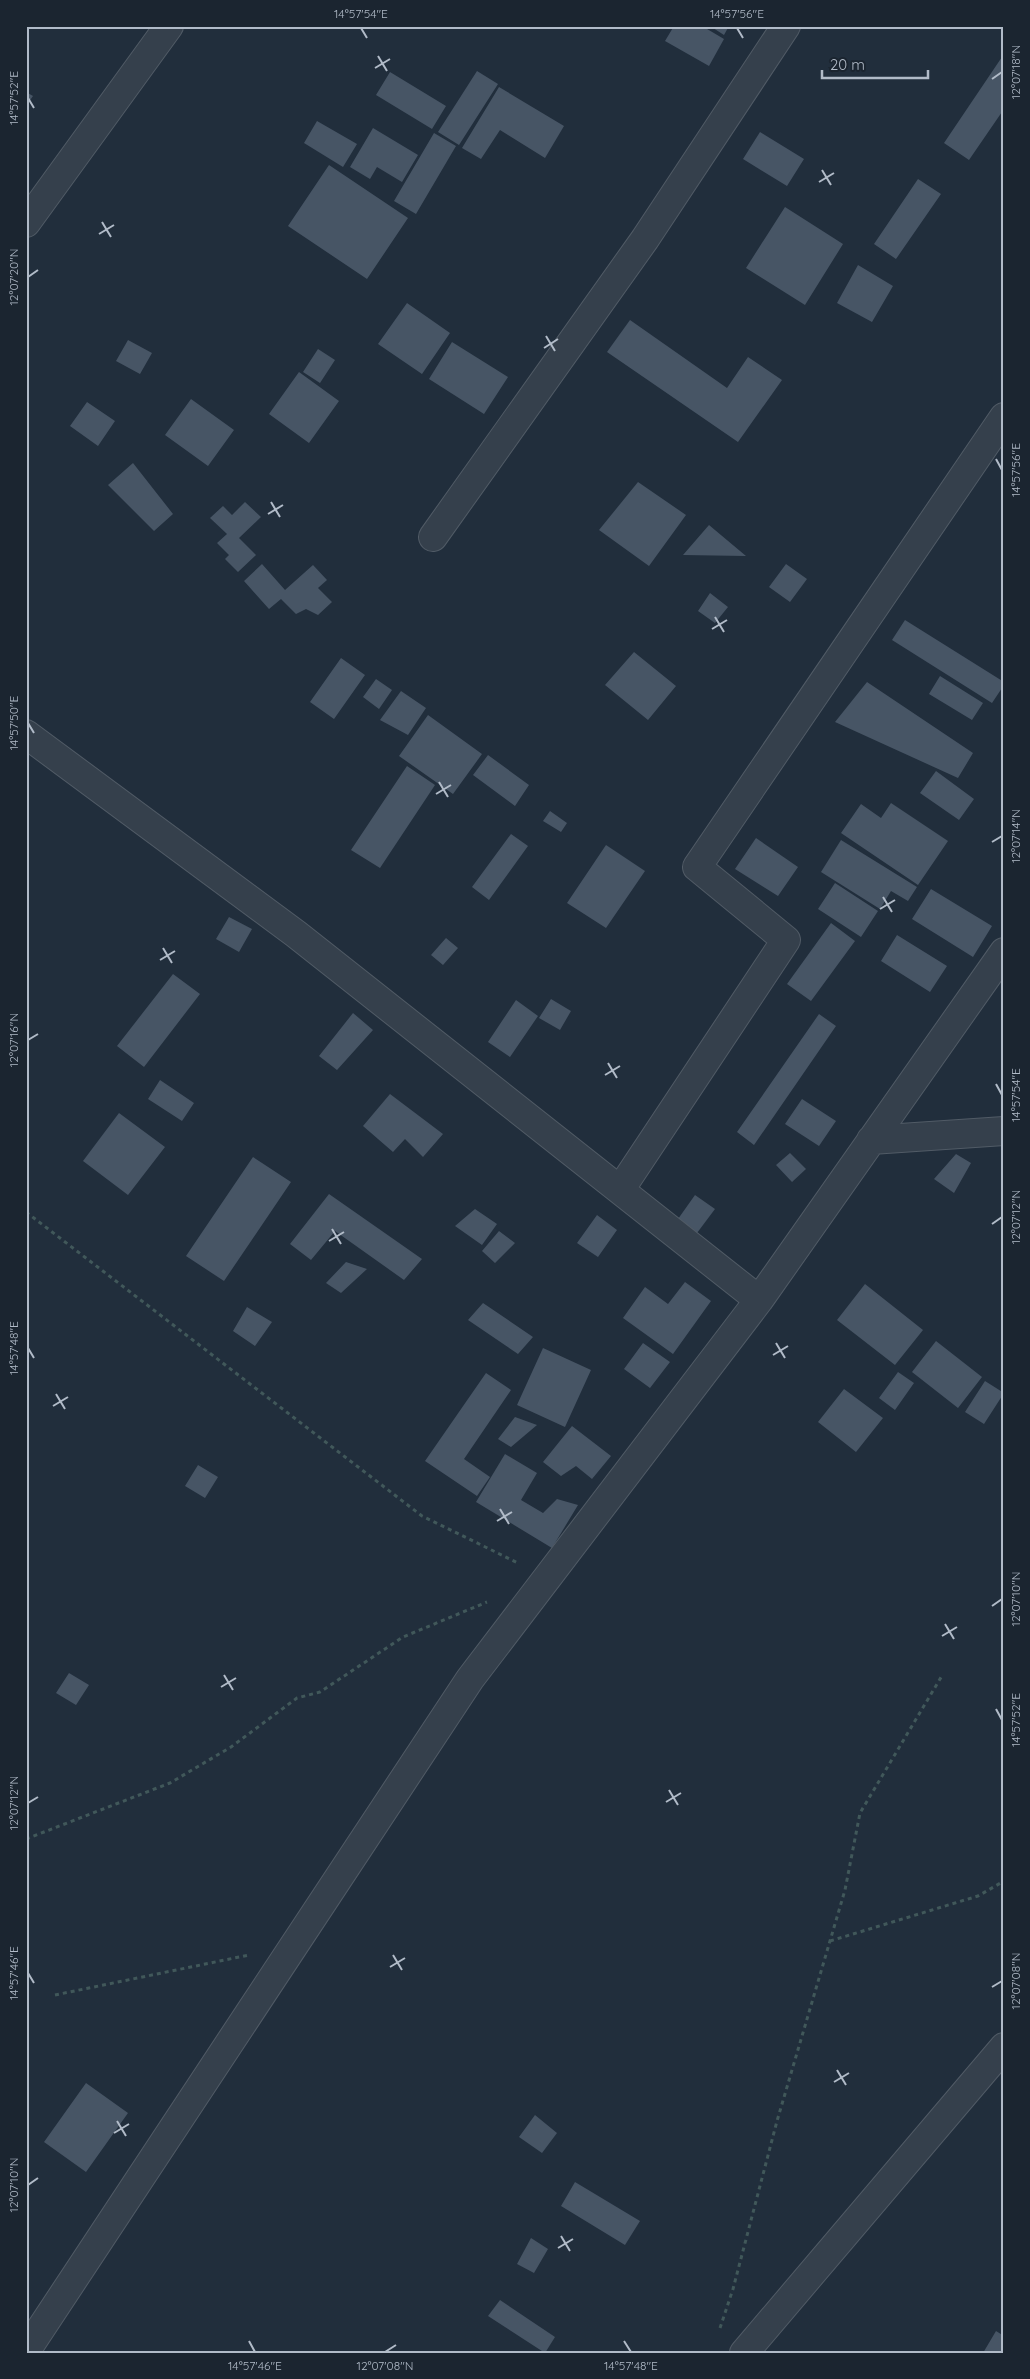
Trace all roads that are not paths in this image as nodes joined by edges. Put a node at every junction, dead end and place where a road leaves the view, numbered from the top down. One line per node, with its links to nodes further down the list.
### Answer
1 (169, 26): 3 (street)
2 (786, 26): 5 (street)
3 (26, 223)
4 (1004, 417): 10 (street)
5 (433, 538)
6 (26, 734): 10 (street)
7 (1004, 952): 9 (street)
8 (1004, 1131): 9 (street)
9 (871, 1140): 11 (street)
10 (620, 1190): 11 (street)
11 (759, 1300): 13 (street)
12 (1004, 2047): 14 (street)
13 (26, 2351)
14 (744, 2353)

